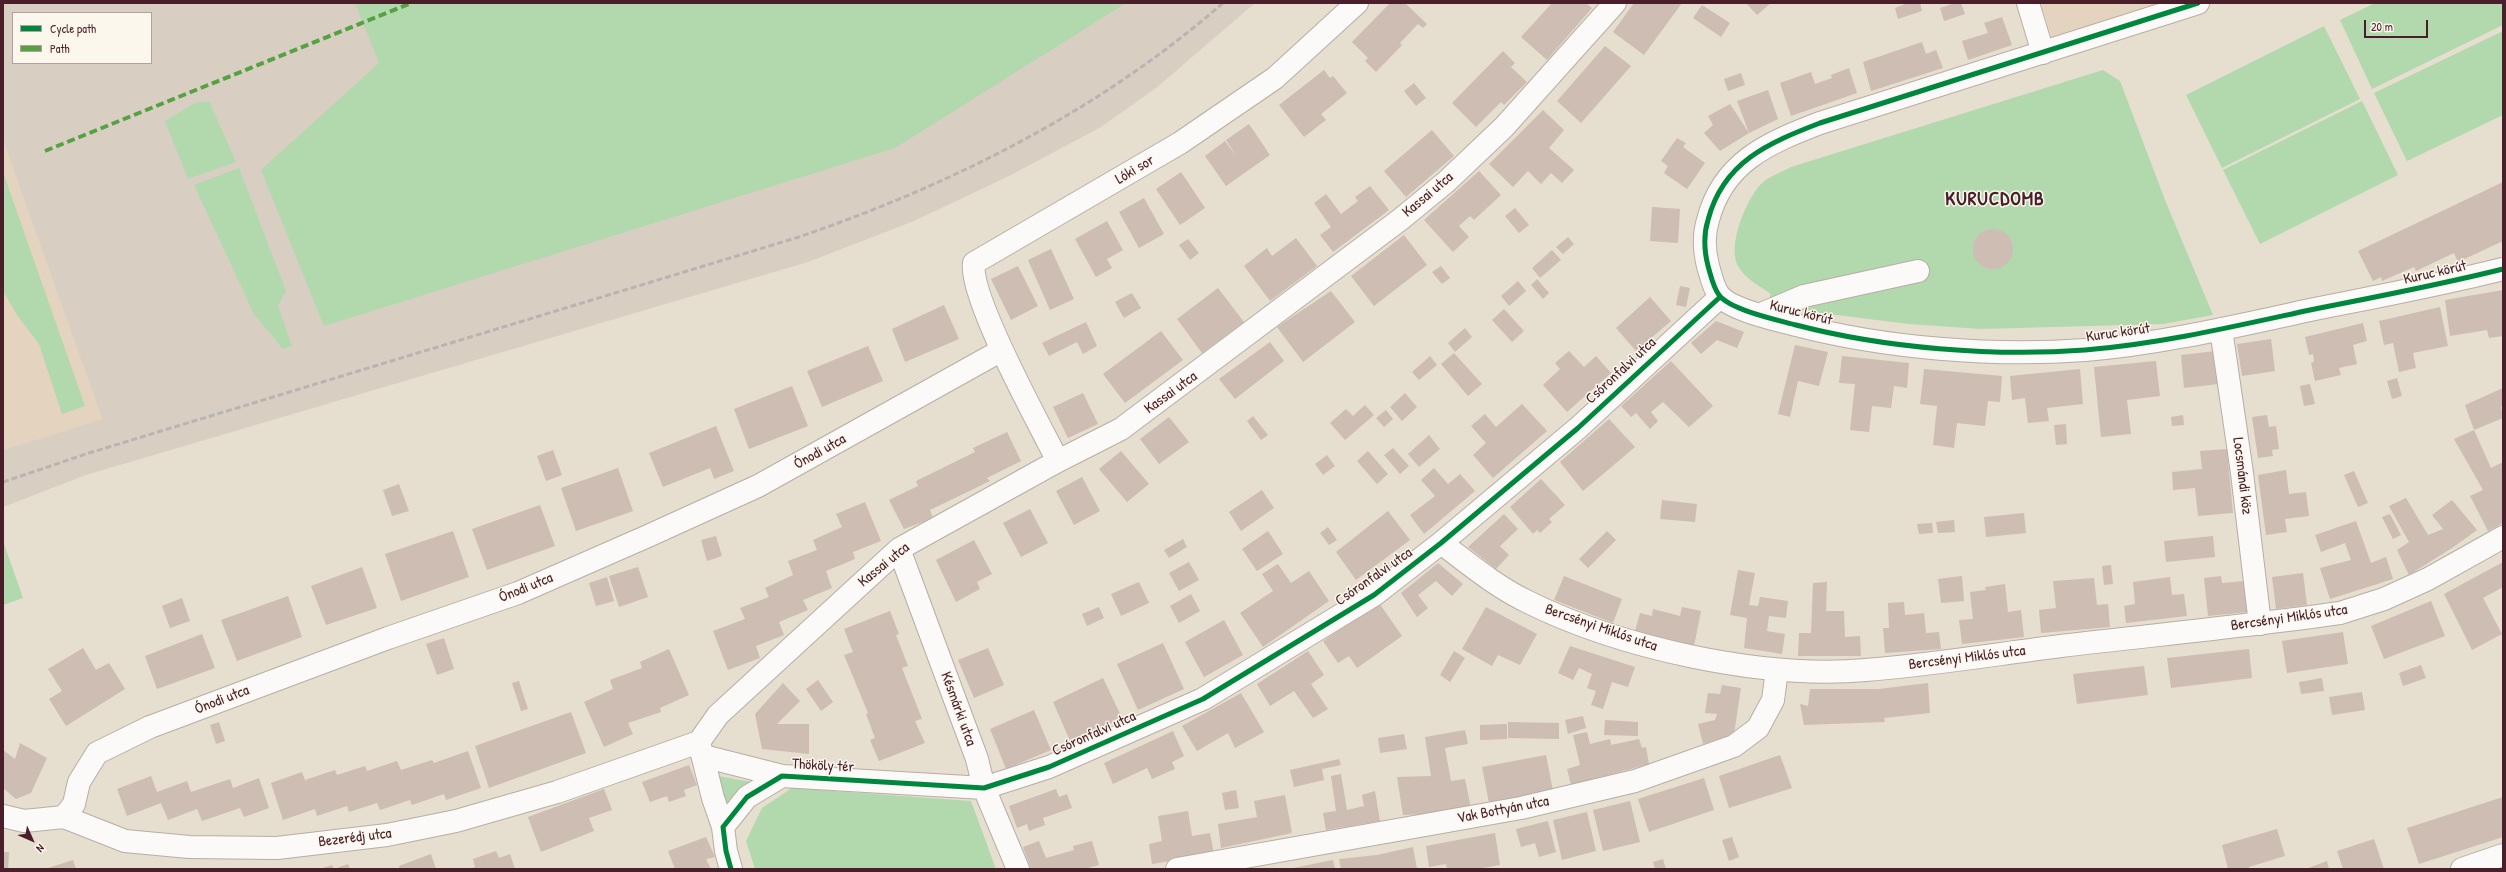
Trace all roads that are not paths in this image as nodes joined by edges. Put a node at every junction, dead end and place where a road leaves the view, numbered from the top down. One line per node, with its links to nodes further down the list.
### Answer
1 (1356, 3): 11 (street, Lóki sor)
2 (1615, 3): 12 (street, Kassai utca)
3 (2028, 3): 5 (street)
4 (2198, 3): 5 (street)
5 (2043, 53): 8 (street)
6 (2503, 269): 10 (street, Kuruc körút)
7 (1918, 271): 9 (street)
8 (1720, 297): 9 (street, Kuruc körút); 14 (street, Csóronfalvi utca)
9 (1759, 315): 10 (street, Kuruc körút)
10 (2221, 329): 16 (street, Locsmándi köz)
11 (1002, 350): 12 (street); 22 (street, Ónodi utca)
12 (1058, 461): 15 (street, Kassai utca)
13 (2503, 537): 16 (street, Bercsényi Miklós utca)
14 (1441, 543): 17 (street, Bercsényi Miklós utca); 20 (street, Csóronfalvi utca)
15 (899, 549): 18 (street, Kassai utca); 20 (street, Késmárki utca)
16 (2260, 624): 17 (street, Bercsényi Miklós utca)
17 (1777, 670): 27 (street, Vak Bottyán utca)
18 (701, 749): 19 (street, Thököly tér); 22 (street, Bezerédj utca); 23 (street)
19 (782, 776): 20 (street, Thököly tér); 23 (street, Thököly tér)
20 (984, 788): 26 (street, Késmárki utca)
21 (3, 816): 22 (street, Bezerédj utca)
22 (64, 817)
23 (723, 828): 25 (street)
24 (2503, 855): 28 (street)
25 (731, 869)
26 (1018, 869)
27 (1177, 869)
28 (2462, 869)

